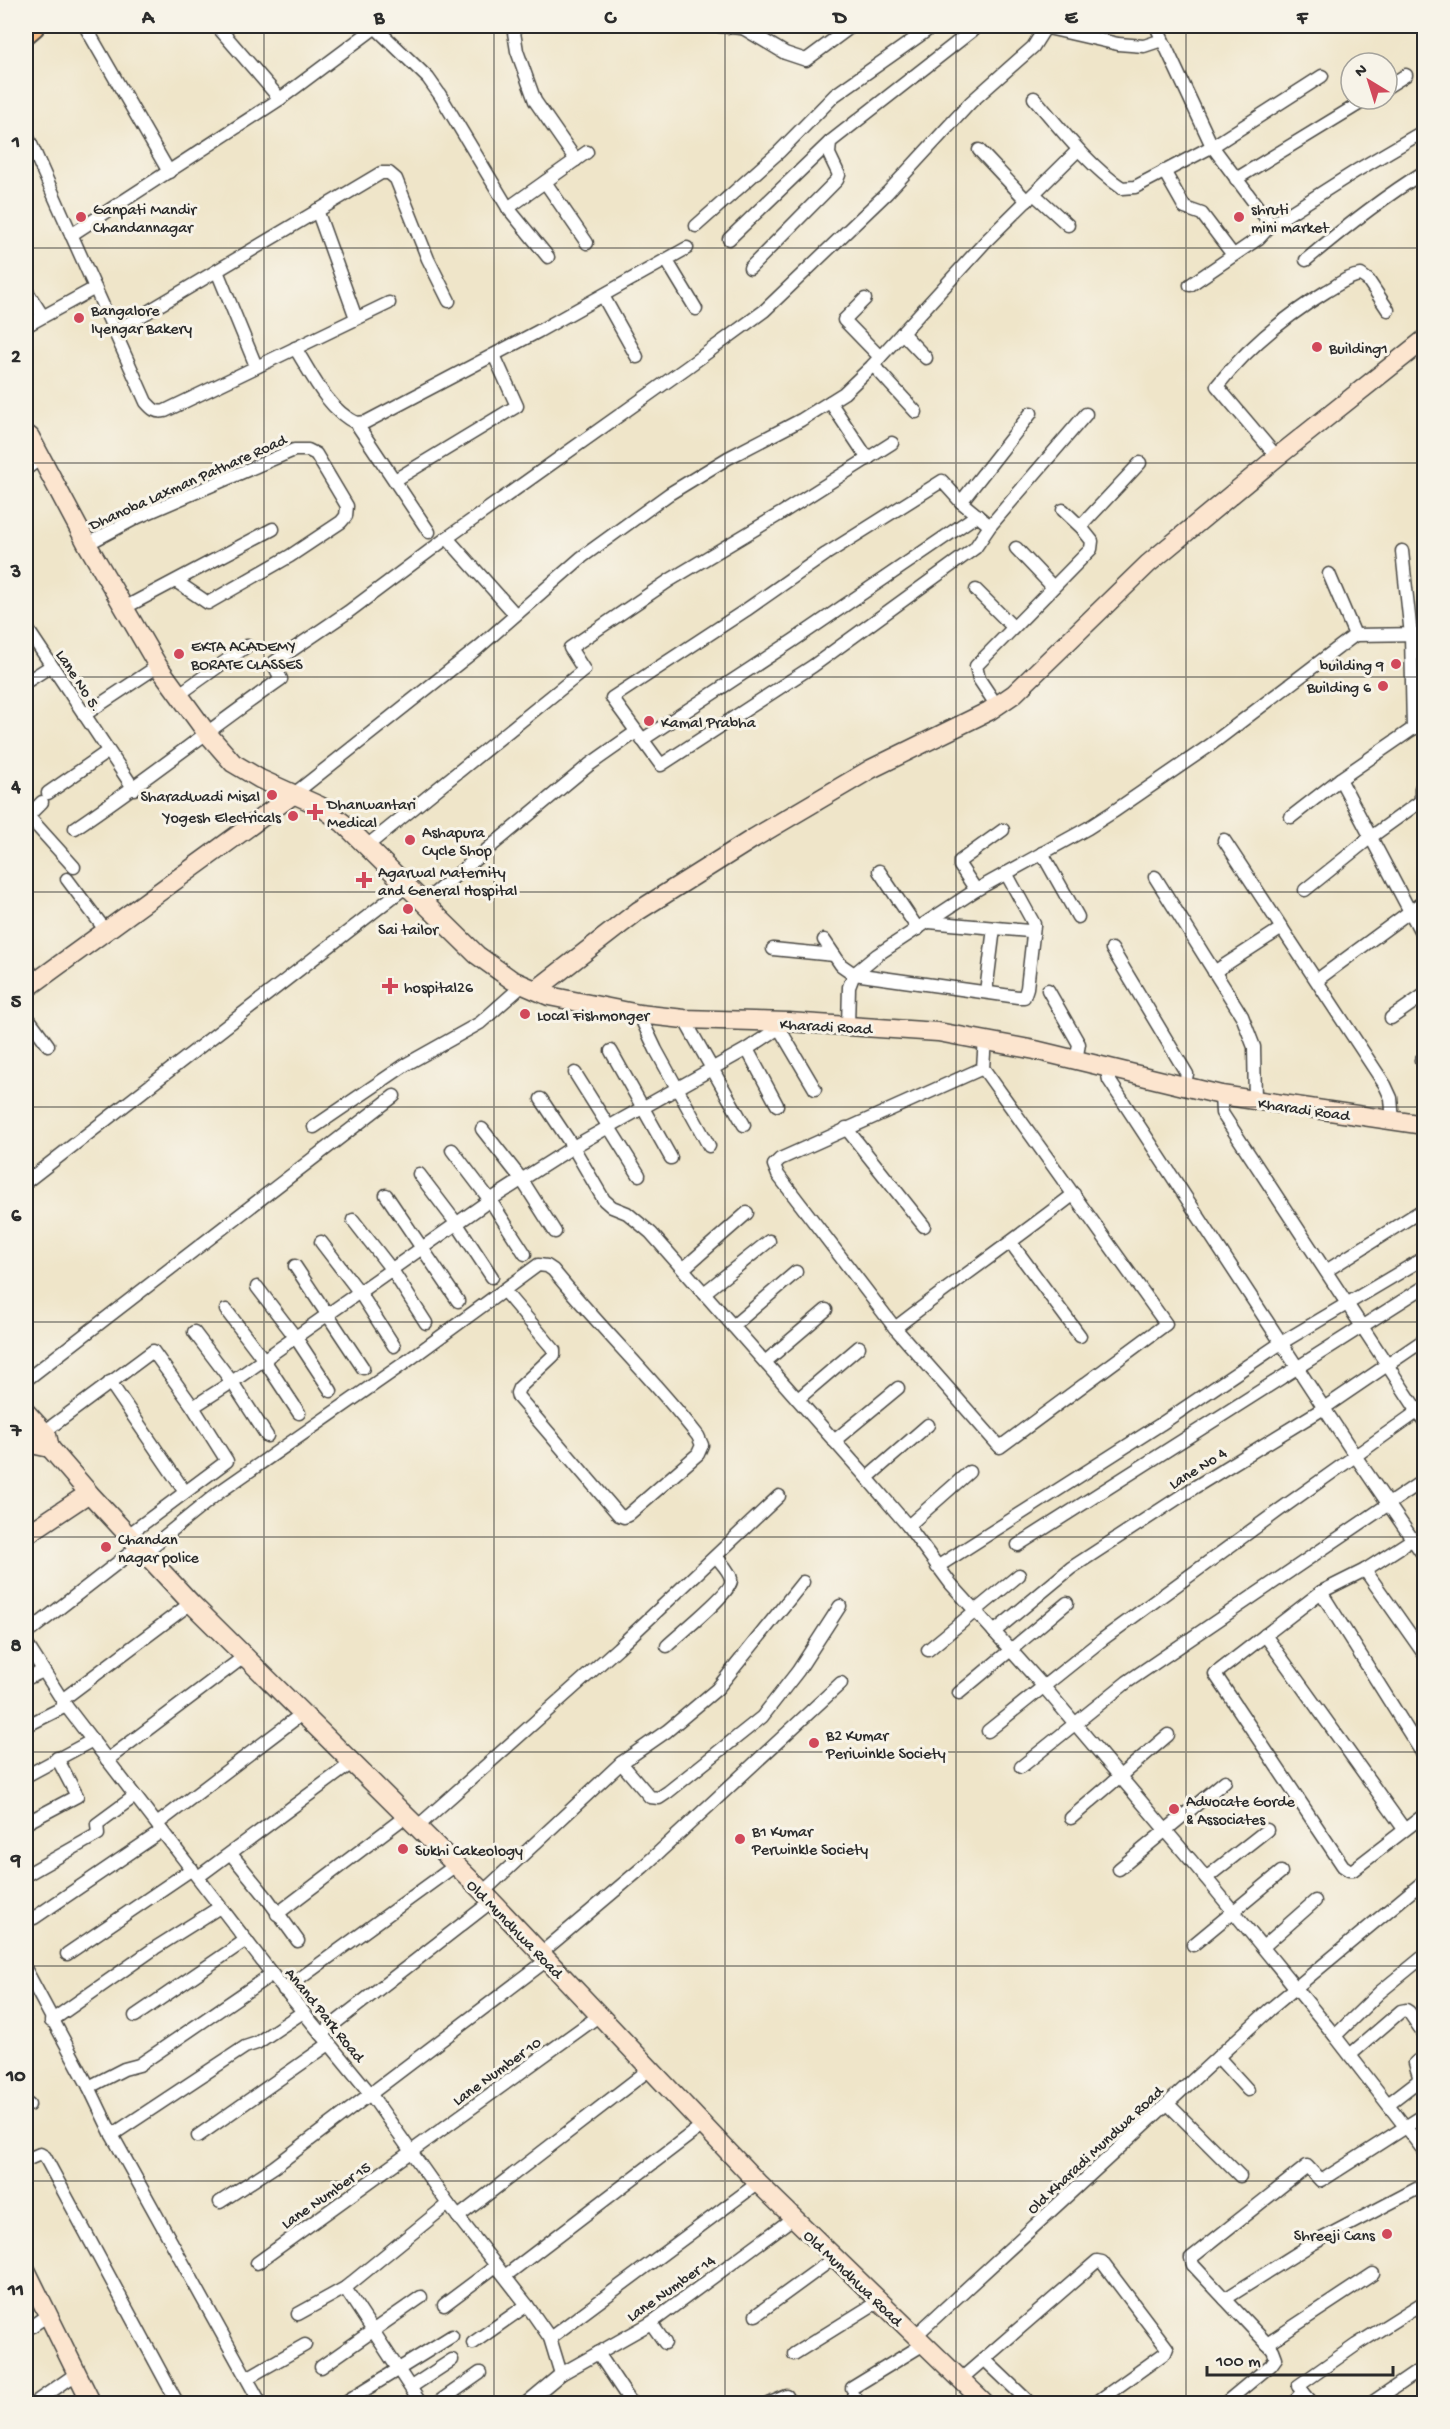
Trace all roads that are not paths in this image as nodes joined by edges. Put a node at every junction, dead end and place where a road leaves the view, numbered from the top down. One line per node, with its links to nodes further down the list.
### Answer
1 (33, 26): 14 (highway)
2 (85, 26): 31 (street)
3 (217, 26): 20 (street)
4 (375, 26): 20 (street); 36 (street)
5 (513, 26): 29 (street)
6 (718, 26): 13 (street)
7 (769, 26): 13 (street)
8 (852, 26): 13 (street)
9 (933, 26): 40 (street)
10 (978, 26): 24 (street)
11 (1156, 26): 15 (street)
12 (1041, 27): 15 (street); 92 (street)
13 (743, 28)
14 (26, 32)
15 (1162, 40): 25 (street)
16 (1406, 75): 18 (street)
17 (1322, 76): 25 (street)
18 (1399, 79)
19 (1034, 98): 27 (street)
20 (280, 99): 31 (street)
21 (1347, 111): 33 (street)
22 (1425, 131): 39 (street)
23 (26, 133): 41 (street)
24 (830, 142): 42 (street); 49 (street)
25 (1212, 147): 30 (street); 33 (street)
26 (979, 150): 35 (street)
27 (1078, 150): 30 (street); 35 (street)
28 (587, 152): 29 (street)
29 (576, 160): 34 (street)
30 (1164, 171): 45 (street)
31 (169, 172): 41 (street)
32 (1425, 172): 47 (street)
33 (1236, 179): 39 (street)
34 (545, 182): 36 (street); 43 (street)
35 (1031, 197): 38 (street); 64 (street)
36 (508, 208): 46 (street)
37 (316, 210): 50 (street); 56 (street); 61 (street)
38 (1068, 225)
39 (1271, 225): 45 (street)
40 (696, 226)
41 (71, 235): 52 (street)
42 (729, 239)
43 (587, 243)
44 (687, 248): 48 (street)
45 (1233, 255): 51 (street)
46 (548, 257)
47 (1306, 260)
48 (667, 261): 54 (street); 58 (street)
49 (750, 268)
50 (217, 271): 63 (street); 71 (street)
51 (1190, 285)
52 (95, 288): 60 (street); 63 (street)
53 (26, 290): 60 (street)
54 (603, 296): 67 (street); 68 (street)
55 (865, 299): 70 (street)
56 (450, 301)
57 (389, 303): 61 (street)
58 (696, 309)
59 (1388, 310): 79 (street)
60 (42, 315): 62 (street)
61 (356, 318): 66 (street)
62 (26, 326)
63 (114, 332): 71 (street)
64 (903, 333): 69 (street); 70 (street)
65 (1425, 340): 79 (street)
66 (295, 348): 71 (street); 76 (street)
67 (494, 355): 76 (street); 84 (street)
68 (637, 357)
69 (926, 358)
70 (876, 361): 72 (street); 73 (street)
71 (256, 366)
72 (830, 402): 81 (street); 101 (street)
73 (916, 412)
74 (1031, 412): 85 (street)
75 (1086, 414): 88 (street)
76 (356, 423): 84 (street)
77 (27, 432): 80 (street, Kharadi Road)
78 (892, 443): 81 (street)
79 (1276, 457): 112 (street)
80 (41, 458): 83 (street); 93 (street, Kharadi Road)
81 (868, 459): 129 (street)
82 (1140, 463): 89 (street)
83 (26, 469)
84 (395, 480): 91 (street)
85 (961, 501): 87 (street); 117 (street)
86 (1063, 510): 89 (street)
87 (977, 515): 88 (street); 117 (street)
88 (990, 526): 117 (street)
89 (1082, 528): 98 (street)
90 (273, 529): 97 (street)
91 (429, 532)
92 (447, 538): 101 (street); 116 (street)
93 (87, 544): 97 (street, Dhanoba Laxman Pathare Road); 100 (street, Kharadi Road)
94 (1016, 548): 98 (street)
95 (1402, 551): 106 (street)
96 (1329, 574): 105 (street)
97 (177, 582): 100 (street)
98 (1053, 587): 103 (street)
99 (976, 590): 103 (street)
100 (124, 608): 109 (street, Kharadi Road)
101 (515, 614): 122 (street)
102 (26, 627): 108 (street, Lane No 5.)
103 (1013, 627): 112 (street)
104 (1425, 634): 106 (street)
105 (1355, 635): 106 (street); 130 (street)
106 (1411, 635): 115 (street)
107 (247, 646): 111 (street)
108 (51, 666): 110 (street); 113 (street, Lane No 5.)
109 (158, 666): 111 (street, Kharadi Road); 113 (street)
110 (26, 682)
111 (178, 695): 116 (street, Kharadi Road)
112 (997, 706): 159 (street)
113 (84, 715): 118 (street, Lane No 5.)
114 (1425, 721): 115 (street)
115 (1413, 729): 119 (street)
116 (206, 732): 121 (street); 122 (street, Kharadi Road)
117 (639, 736): 140 (street)
118 (108, 752): 121 (street, Lane No 5.); 123 (street)
119 (1340, 779): 124 (street); 127 (street)
120 (1425, 785): 127 (street)
121 (134, 789): 125 (street)
122 (294, 794): 129 (street, Kharadi Road); 148 (street)
123 (27, 817): 131 (street)
124 (1292, 817)
125 (75, 828)
126 (1003, 830): 137 (street)
127 (1371, 837): 138 (street); 141 (street)
128 (1224, 840): 146 (street)
129 (368, 845): 136 (street, Kharadi Road)
130 (1042, 853): 133 (street); 142 (street)
131 (74, 867)
132 (879, 871): 147 (street)
133 (1006, 873): 137 (street); 144 (street)
134 (1155, 877): 155 (street)
135 (67, 879): 148 (street)
136 (408, 885): 140 (street, Kharadi Road); 201 (street)
137 (976, 890): 143 (street)
138 (1305, 890)
139 (1425, 901): 141 (street)
140 (424, 902): 159 (street, Kharadi Road)
141 (1411, 912): 149 (street); 157 (street)
142 (1078, 917)
143 (929, 922): 145 (street); 147 (street)
144 (1034, 926): 145 (street); 161 (street)
145 (994, 928): 161 (street)
146 (1282, 928): 155 (street); 157 (street)
147 (918, 929): 156 (street)
148 (106, 931): 158 (street)
149 (1425, 938)
150 (824, 940): 153 (street)
151 (773, 949): 153 (street)
152 (1112, 949): 178 (street)
153 (834, 955): 156 (street)
154 (26, 966): 158 (street)
155 (1214, 972): 184 (street)
156 (854, 974): 161 (street); 168 (street)
157 (1317, 980): 187 (street)
158 (31, 985)
159 (530, 987): 163 (street, Kharadi Road); 191 (street)
160 (1048, 990): 173 (street)
161 (986, 992)
162 (1425, 995): 165 (street)
163 (639, 1014): 166 (street, Kharadi Road); 179 (street)
164 (26, 1015): 170 (street)
165 (1391, 1018)
166 (684, 1019): 167 (street, Kharadi Road); 175 (street)
167 (784, 1025): 168 (street, Kharadi Road); 171 (street); 180 (street)
168 (848, 1026): 169 (street, Kharadi Road)
169 (985, 1039): 173 (street, Kharadi Road); 176 (street)
170 (48, 1045)
171 (747, 1049): 175 (street); 185 (street)
172 (611, 1051): 186 (street)
173 (1076, 1060): 174 (street, Kharadi Road)
174 (1106, 1067): 178 (street, Kharadi Road); 241 (street)
175 (713, 1068): 179 (street); 189 (street)
176 (983, 1068): 192 (street); 202 (street)
177 (575, 1073): 188 (street)
178 (1184, 1086): 181 (street, Kharadi Road)
179 (678, 1088): 186 (street); 194 (street)
180 (815, 1089)
181 (1221, 1095): 184 (street, Kharadi Road); 220 (street)
182 (394, 1096): 249 (street)
183 (541, 1099): 195 (street)
184 (1255, 1101): 187 (street, Kharadi Road)
185 (777, 1105)
186 (642, 1107): 188 (street); 197 (street)
187 (1393, 1121): 190 (street, Kharadi Road)
188 (609, 1125): 195 (street); 199 (street)
189 (744, 1125)
190 (1425, 1125)
191 (314, 1127)
192 (846, 1128): 209 (street); 236 (street)
193 (482, 1129): 200 (street)
194 (709, 1146)
195 (573, 1147): 200 (street); 218 (street)
196 (452, 1150): 204 (street)
197 (671, 1158)
198 (419, 1174): 208 (street)
199 (639, 1175)
200 (522, 1180): 204 (street); 210 (street)
201 (26, 1182)
202 (1074, 1194): 213 (street); 236 (street)
203 (386, 1195): 214 (street)
204 (490, 1200): 208 (street); 215 (street)
205 (747, 1213): 218 (street)
206 (1416, 1214): 220 (street)
207 (353, 1220): 219 (street)
208 (457, 1224): 214 (street); 222 (street)
209 (924, 1226)
210 (555, 1232)
211 (769, 1240): 227 (street)
212 (321, 1242): 226 (street)
213 (1011, 1243): 236 (street); 238 (street)
214 (423, 1248): 219 (street); 228 (street)
215 (525, 1254)
216 (1425, 1258): 229 (street)
217 (295, 1266): 232 (street)
218 (683, 1269): 227 (street)
219 (392, 1270): 226 (street); 233 (street)
220 (1326, 1271): 229 (street)
221 (796, 1272): 234 (street)
222 (492, 1277)
223 (257, 1287): 239 (street)
224 (1425, 1287): 235 (street)
225 (504, 1291): 225 (street); 276 (street)
226 (360, 1293): 232 (street); 242 (street)
227 (704, 1293): 234 (street)
228 (458, 1301)
229 (1346, 1303): 235 (street); 241 (street)
230 (226, 1310): 244 (street)
231 (826, 1310): 245 (street)
232 (328, 1315): 239 (street); 247 (street)
233 (426, 1323)
234 (733, 1326): 245 (street)
235 (1362, 1327): 246 (street); 248 (street)
236 (895, 1328)
237 (194, 1332): 251 (street)
238 (1080, 1336)
239 (296, 1338): 244 (street); 253 (street)
240 (1425, 1340): 246 (street, Lane No 4)
241 (1281, 1343): 248 (street); 280 (street)
242 (394, 1346)
243 (859, 1347): 254 (street)
244 (264, 1360): 251 (street); 258 (street)
245 (765, 1362): 254 (street)
246 (1387, 1365): 256 (street, Lane No 4); 259 (street)
247 (363, 1368)
248 (1298, 1368): 256 (street); 277 (street)
249 (26, 1380)
250 (110, 1382): 255 (street); 263 (street); 269 (street)
251 (232, 1382): 255 (street); 262 (street)
252 (898, 1388): 264 (street)
253 (331, 1391)
254 (798, 1400): 264 (street)
255 (194, 1407): 269 (street)
256 (1324, 1407): 265 (street); 289 (street, Lane No 4)
257 (26, 1412): 263 (street, Old Mundhwa Road)
258 (299, 1413)
259 (1422, 1413): 265 (street)
260 (928, 1425): 267 (street)
261 (26, 1434): 263 (street, Old Mundhwa Road)
262 (267, 1436)
263 (47, 1440): 270 (street, Old Mundhwa Road)
264 (834, 1442): 267 (street)
265 (1356, 1456): 272 (street); 301 (street)
266 (969, 1472): 273 (street)
267 (867, 1478): 273 (street)
268 (1425, 1480): 272 (street)
269 (185, 1492): 276 (street)
270 (89, 1493): 274 (street); 276 (street, Old Mundhwa Road)
271 (779, 1496): 278 (street)
272 (1388, 1503): 275 (street); 305 (street)
273 (908, 1526): 280 (street)
274 (26, 1535)
275 (1413, 1539): 279 (street); 281 (street)
276 (137, 1545): 285 (street, Old Mundhwa Road); 290 (street)
277 (1018, 1545)
278 (716, 1556): 293 (street); 322 (street)
279 (1425, 1556)
280 (937, 1568): 288 (street)
281 (1365, 1570): 284 (street); 296 (street)
282 (1019, 1575): 288 (street)
283 (803, 1582): 314 (street)
284 (1322, 1592): 291 (street); 310 (street)
285 (191, 1603): 297 (street, Old Mundhwa Road); 303 (street)
286 (1067, 1603): 295 (street)
287 (840, 1606): 314 (street)
288 (975, 1611): 289 (street); 294 (street)
289 (994, 1632): 295 (street)
290 (26, 1634)
291 (1265, 1635): 325 (street); 325 (street)
292 (26, 1643): 298 (street, Anand Park Road)
293 (667, 1646)
294 (928, 1650)
295 (1010, 1650): 301 (street); 302 (street)
296 (1425, 1654)
297 (245, 1656): 304 (street, Old Mundhwa Road); 312 (street)
298 (43, 1671): 299 (street); 303 (street, Anand Park Road)
299 (26, 1679)
300 (841, 1683): 347 (street)
301 (1044, 1687): 305 (street); 307 (street)
302 (959, 1693)
303 (64, 1703): 306 (street); 309 (street, Anand Park Road)
304 (303, 1713): 313 (street, Old Mundhwa Road); 324 (street)
305 (1075, 1725): 315 (street); 317 (street)
306 (26, 1726)
307 (988, 1731)
308 (1168, 1735): 317 (street)
309 (93, 1740): 311 (street); 312 (street, Anand Park Road)
310 (1425, 1756)
311 (57, 1758): 316 (street); 323 (street)
312 (107, 1760): 319 (street, Anand Park Road)
313 (353, 1762): 322 (street, Old Mundhwa Road); 328 (street)
314 (621, 1763): 336 (street)
315 (1022, 1767)
316 (26, 1776)
317 (1119, 1777): 321 (street); 327 (street)
318 (1225, 1781): 327 (street)
319 (135, 1796): 324 (street, Anand Park Road); 333 (street)
320 (1425, 1815): 325 (street)
321 (1071, 1818)
322 (412, 1821): 329 (street, Old Mundhwa Road); 340 (street)
323 (26, 1823)
324 (160, 1827): 332 (street, Anand Park Road); 341 (street)
325 (1404, 1829)
326 (1267, 1830): 334 (street)
327 (1165, 1832): 330 (street); 334 (street)
328 (231, 1854): 332 (street); 340 (street)
329 (456, 1865): 336 (street, Old Mundhwa Road); 352 (street)
330 (1119, 1869)
331 (1281, 1872): 339 (street)
332 (195, 1873): 338 (street, Anand Park Road); 346 (street)
333 (26, 1875)
334 (1206, 1878): 339 (street)
335 (1425, 1881): 351 (street, Old Kharadi Mundwa Road)
336 (487, 1896): 347 (street, Old Mundhwa Road); 359 (street)
337 (1315, 1901): 345 (street)
338 (220, 1907): 342 (street, Anand Park Road); 356 (street)
339 (1234, 1912): 344 (street); 345 (street)
340 (277, 1914): 343 (street)
341 (34, 1918)
342 (246, 1940): 350 (street, Anand Park Road); 355 (street)
343 (298, 1941)
344 (1193, 1945)
345 (1263, 1947): 351 (street)
346 (67, 1954)
347 (544, 1956): 354 (street, Old Mundhwa Road); 366 (street)
348 (1425, 1956): 358 (street)
349 (26, 1970): 356 (street)
350 (272, 1974): 352 (street, Anand Park Road); 364 (street)
351 (1296, 1987): 358 (street); 362 (street, Old Kharadi Mundwa Road)
352 (284, 1989): 353 (street, Anand Park Road)
353 (303, 2012): 359 (street, Anand Park Road); 372 (street)
354 (600, 2015): 363 (street, Old Mundhwa Road); 375 (street, Lane Number 10)
355 (135, 2016)
356 (51, 2021): 364 (street)
357 (1425, 2034): 360 (street)
358 (1335, 2036): 360 (street)
359 (325, 2039): 366 (street, Anand Park Road); 373 (street)
360 (1350, 2055): 368 (street)
361 (1425, 2055): 368 (street)
362 (1218, 2056): 365 (street); 367 (street, Old Kharadi Mundwa Road)
363 (650, 2068): 370 (street, Old Mundhwa Road); 382 (street)
364 (89, 2087): 372 (street)
365 (1248, 2090)
366 (369, 2092): 375 (street, Anand Park Road); 380 (street)
367 (1168, 2104): 377 (street); 405 (street, Old Kharadi Mundwa Road)
368 (1388, 2104): 371 (street)
369 (1425, 2115): 371 (street)
370 (704, 2124): 378 (street, Old Mundhwa Road); 389 (street)
371 (1406, 2127): 374 (street); 392 (street)
372 (112, 2135): 420 (street)
373 (198, 2136)
374 (1425, 2151)
375 (412, 2152): 381 (street, Anand Park Road); 385 (street, Lane Number 15)
376 (26, 2160): 429 (street)
377 (1240, 2176)
378 (758, 2183): 383 (street, Old Mundhwa Road); 404 (street)
379 (1425, 2185): 392 (street)
380 (220, 2202)
381 (448, 2204): 382 (street, Anand Park Road); 390 (street)
382 (458, 2217): 386 (street, Anand Park Road)
383 (793, 2218): 384 (street, Old Mundhwa Road); 400 (street, Lane Number 14)
384 (834, 2258): 393 (street, Old Mundhwa Road); 399 (street)
385 (256, 2263)
386 (496, 2266): 389 (street, Anand Park Road); 395 (street)
387 (26, 2274): 398 (street)
388 (1373, 2274): 408 (street)
389 (505, 2276): 396 (street, Anand Park Road)
390 (345, 2288): 397 (street); 402 (street)
391 (421, 2297): 402 (street)
392 (1225, 2299): 408 (street)
393 (879, 2301): 405 (street, Old Mundhwa Road); 411 (street)
394 (1425, 2302): 423 (street)
395 (444, 2305)
396 (527, 2305): 404 (street, Anand Park Road); 406 (street)
397 (298, 2314)
398 (48, 2315): 401 (street); 418 (street)
399 (756, 2315)
400 (651, 2323): 407 (street); 410 (street, Lane Number 14)
401 (26, 2330)
402 (373, 2330): 414 (street); 416 (street)
403 (452, 2336): 416 (street)
404 (550, 2338): 419 (street, Anand Park Road)
405 (919, 2340): 421 (street, Old Mundhwa Road); 425 (street, Old Kharadi Mundwa Road)
406 (473, 2343)
407 (665, 2343)
408 (1267, 2344): 439 (street)
409 (305, 2345): 420 (street)
410 (598, 2353): 419 (street, Lane Number 14); 434 (street)
411 (794, 2354)
412 (984, 2359): 421 (street); 437 (street); 438 (street)
413 (452, 2360): 422 (street)
414 (321, 2367)
415 (1425, 2367): 442 (street)
416 (398, 2368): 422 (street); 426 (street)
417 (480, 2373): 432 (street)
418 (76, 2374): 427 (street); 428 (street)
419 (561, 2374): 433 (street)
420 (247, 2378): 430 (street)
421 (961, 2379): 436 (street, Old Mundhwa Road)
422 (411, 2387): 431 (street)
423 (1303, 2392): 440 (street); 441 (street)
424 (787, 2396): 435 (street)
425 (855, 2396)
426 (347, 2401)
427 (88, 2402)
428 (33, 2403)
429 (178, 2403)
430 (261, 2403)
431 (421, 2403)
432 (436, 2403)
433 (525, 2403)
434 (632, 2403)
435 (768, 2403)
436 (985, 2403)
437 (1031, 2403)
438 (1094, 2403)
439 (1224, 2403)
440 (1291, 2403)
441 (1313, 2403)
442 (1370, 2403)

